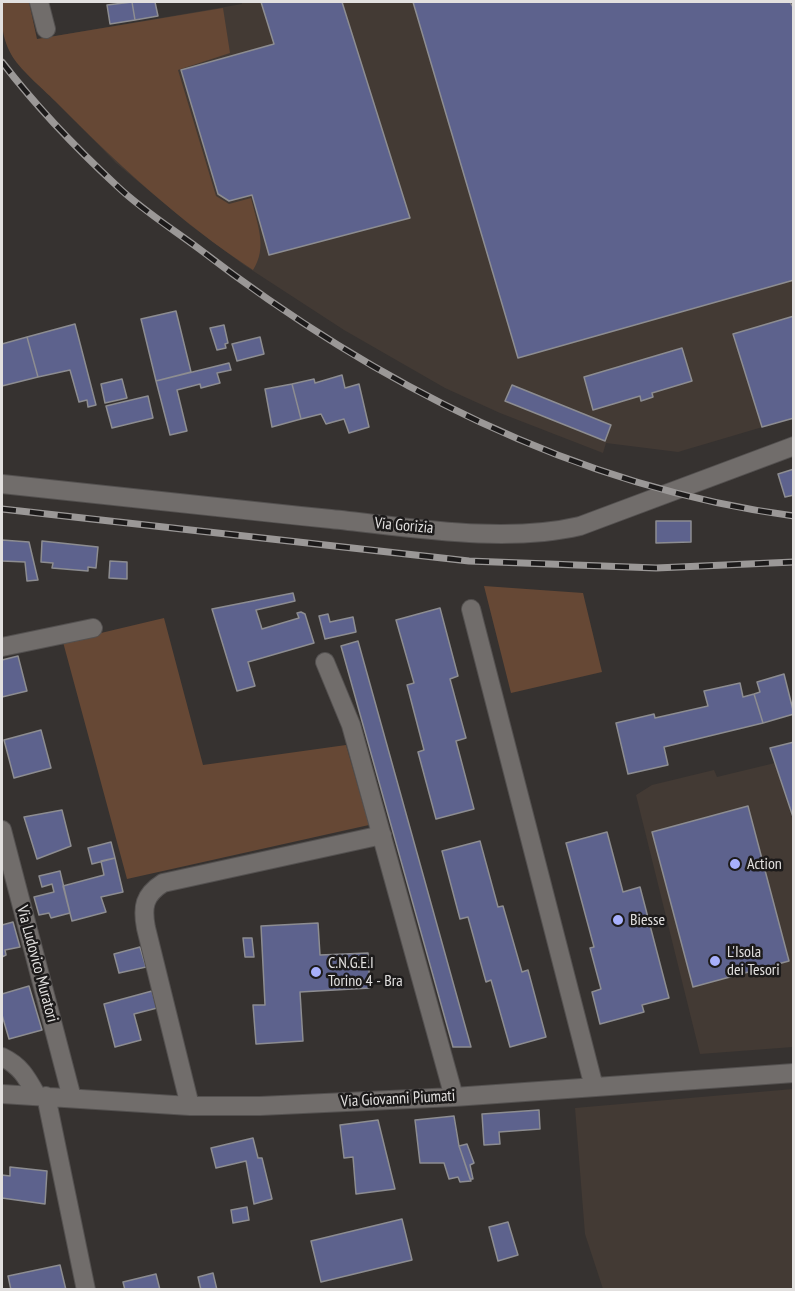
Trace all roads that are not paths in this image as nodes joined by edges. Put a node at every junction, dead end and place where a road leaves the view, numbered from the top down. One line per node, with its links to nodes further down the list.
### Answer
1 (39, 2): 2 (street)
2 (46, 29)
3 (794, 446): 4 (street, Via Gorizia)
4 (2, 484)
5 (471, 609): 13 (street)
6 (93, 628): 7 (street)
7 (2, 647)
8 (326, 662): 10 (street)
9 (2, 830): 17 (street, Via Ludovico Muratori)
10 (382, 835): 16 (street); 18 (street)
11 (2, 1058): 15 (street)
12 (794, 1073): 13 (street, Via Giovanni Piumati)
13 (594, 1087): 16 (street, Via Giovanni Piumati)
14 (2, 1094): 15 (street, Via Giovanni Piumati)
15 (42, 1096): 17 (street, Via Giovanni Piumati); 19 (street)
16 (454, 1097): 18 (street, Via Giovanni Piumati)
17 (72, 1098): 18 (street, Via Giovanni Piumati)
18 (190, 1106)
19 (86, 1290)

